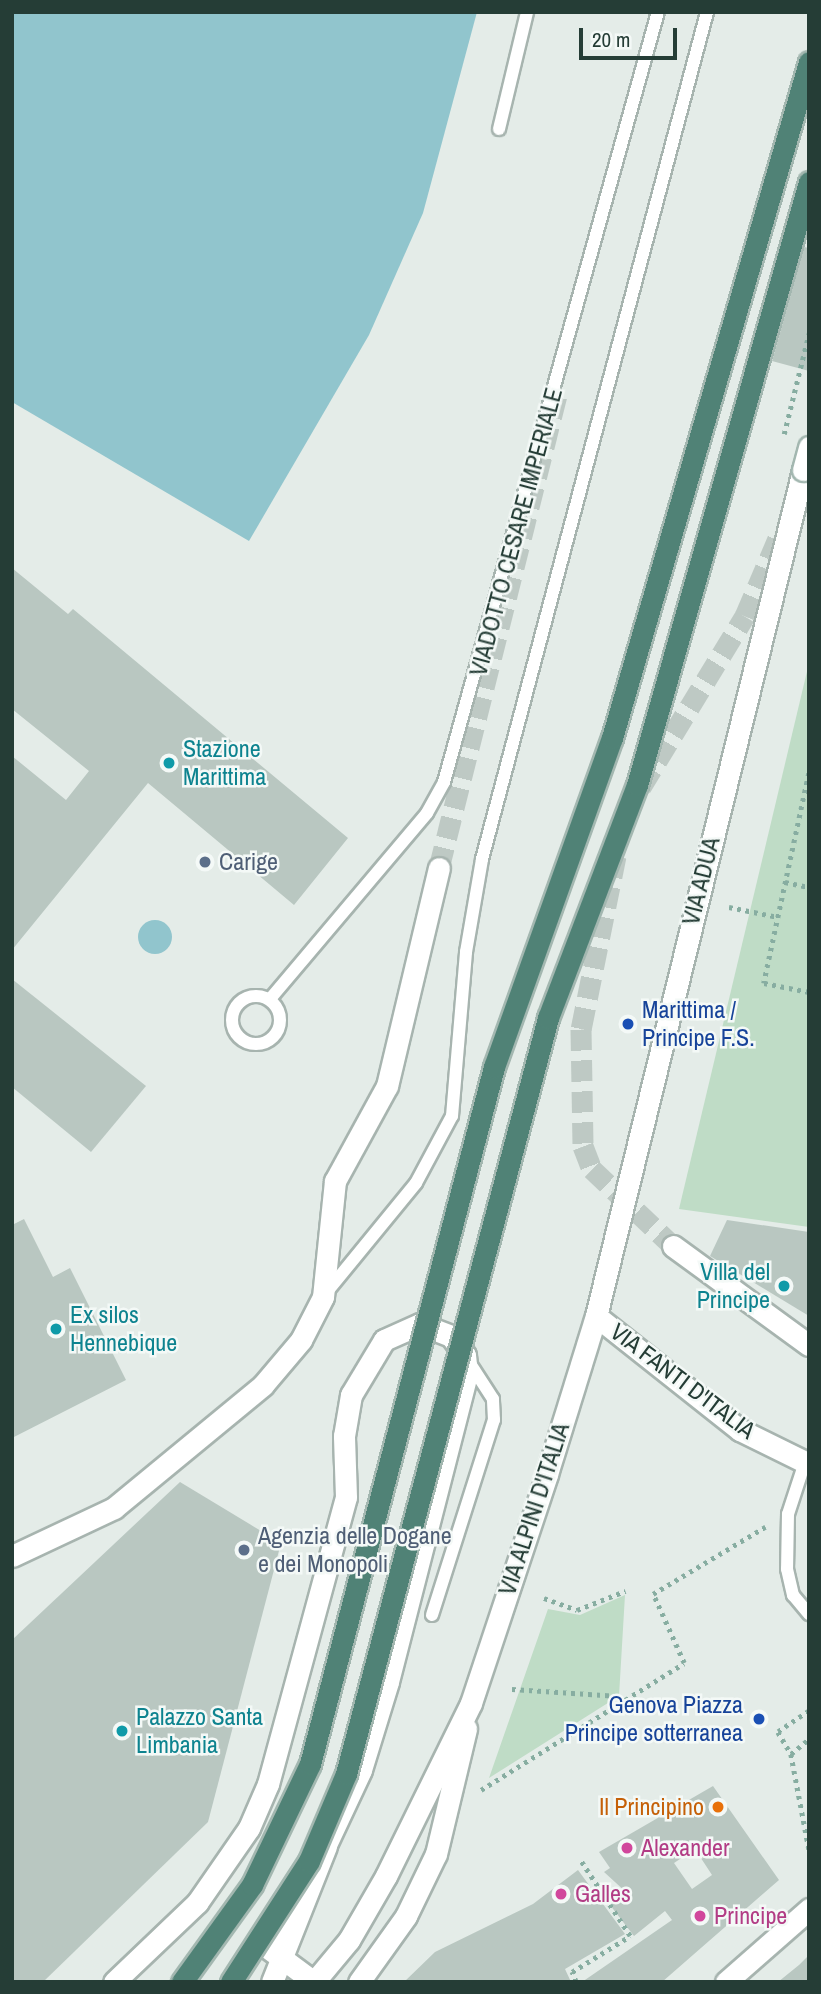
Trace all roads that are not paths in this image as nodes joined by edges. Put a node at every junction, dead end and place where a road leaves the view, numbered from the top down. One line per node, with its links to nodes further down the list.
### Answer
1 (527, 12): 5 (lane)
2 (658, 12): 10 (lane, VIADOTTO CESARE IMPERIALE)
3 (707, 12): 12 (lane)
4 (809, 62): 24 (highway, bridge)
5 (499, 128)
6 (809, 182): 25 (highway, bridge)
7 (809, 447): 8 (street, VIA ADUA, bridge)
8 (806, 470): 13 (street, VIA ADUA)
9 (439, 868): 12 (street)
10 (270, 999): 10 (lane)
11 (673, 1246): 14 (street)
12 (323, 1297): 17 (street)
13 (596, 1316): 16 (street, VIA FANTI D'ITALIA); 20 (street, VIA ALPINI D'ITALIA)
14 (809, 1345)
15 (465, 1356): 19 (lane); 22 (street); 23 (street)
16 (807, 1463): 18 (lane)
17 (12, 1556)
18 (809, 1614)
19 (432, 1615)
20 (471, 1703): 27 (street, VIA ALPINI D'ITALIA); 28 (street, VIA ALPINI D'ITALIA)
21 (809, 1909): 29 (street)
22 (283, 1963): 26 (street); 27 (street)
23 (114, 1982)
24 (182, 1982)
25 (231, 1982)
26 (272, 1982)
27 (314, 1982)
28 (359, 1982)
29 (726, 1982)

